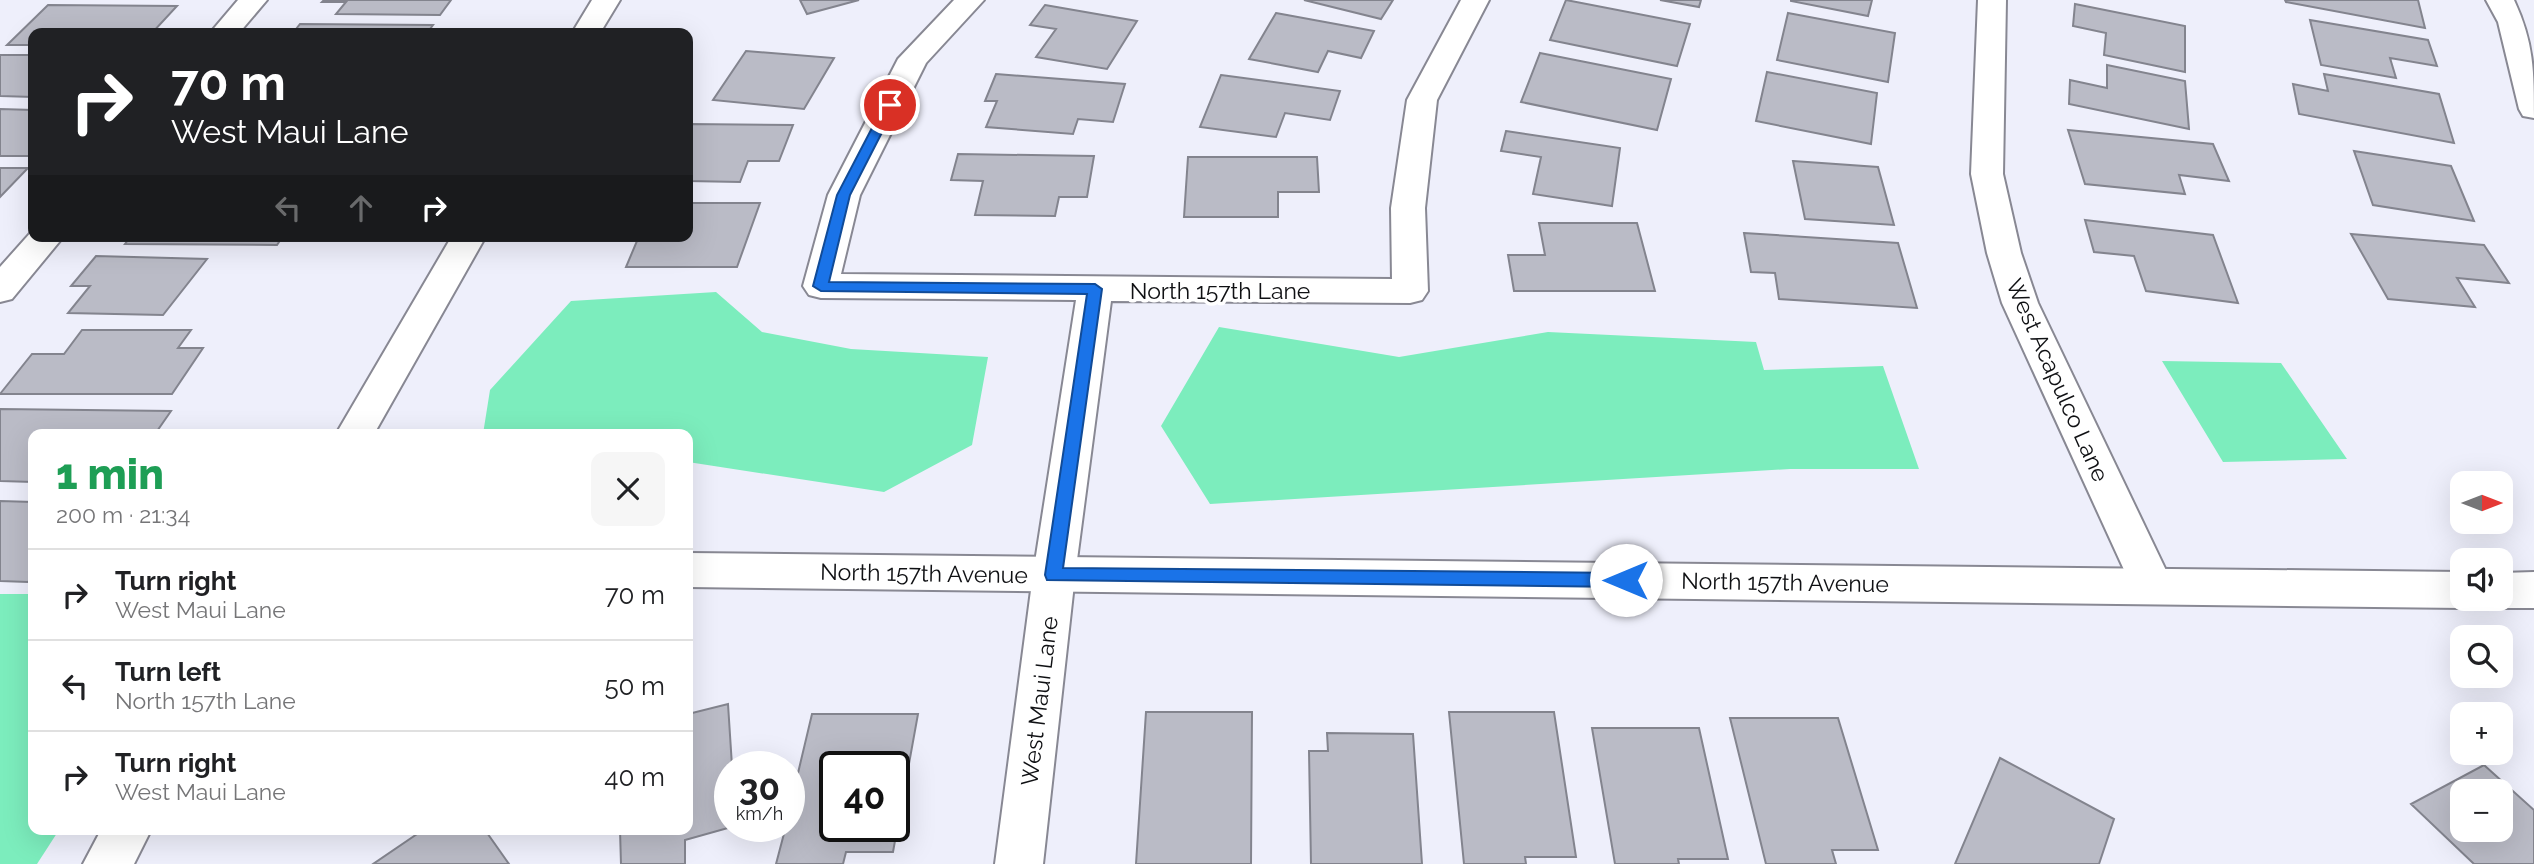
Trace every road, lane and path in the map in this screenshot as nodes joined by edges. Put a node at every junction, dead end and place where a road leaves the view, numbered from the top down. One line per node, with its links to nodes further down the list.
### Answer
1 (253, 0): 7 (street)
2 (606, 0): 8 (street)
3 (970, 0): 12 (street, North 157th Lane)
4 (1475, 0): 12 (street, North 157th Lane)
5 (1992, 0): 17 (street, West Acapulco Lane)
6 (2500, 0): 9 (street)
7 (228, 28)
8 (589, 28)
9 (2534, 109)
10 (42, 242): 13 (street)
11 (466, 242): 14 (street)
12 (1095, 289): 16 (street, West Maui Lane)
13 (0, 290)
14 (358, 429)
15 (693, 570): 16 (street, North 157th Avenue)
16 (1054, 575): 17 (street, North 157th Avenue); 23 (street, West Maui Lane)
17 (2152, 585): 18 (street, North 157th Avenue)
18 (2450, 590)
19 (2513, 590): 20 (street)
20 (2534, 590)
21 (124, 835): 22 (street)
22 (107, 864)
23 (1019, 864)

